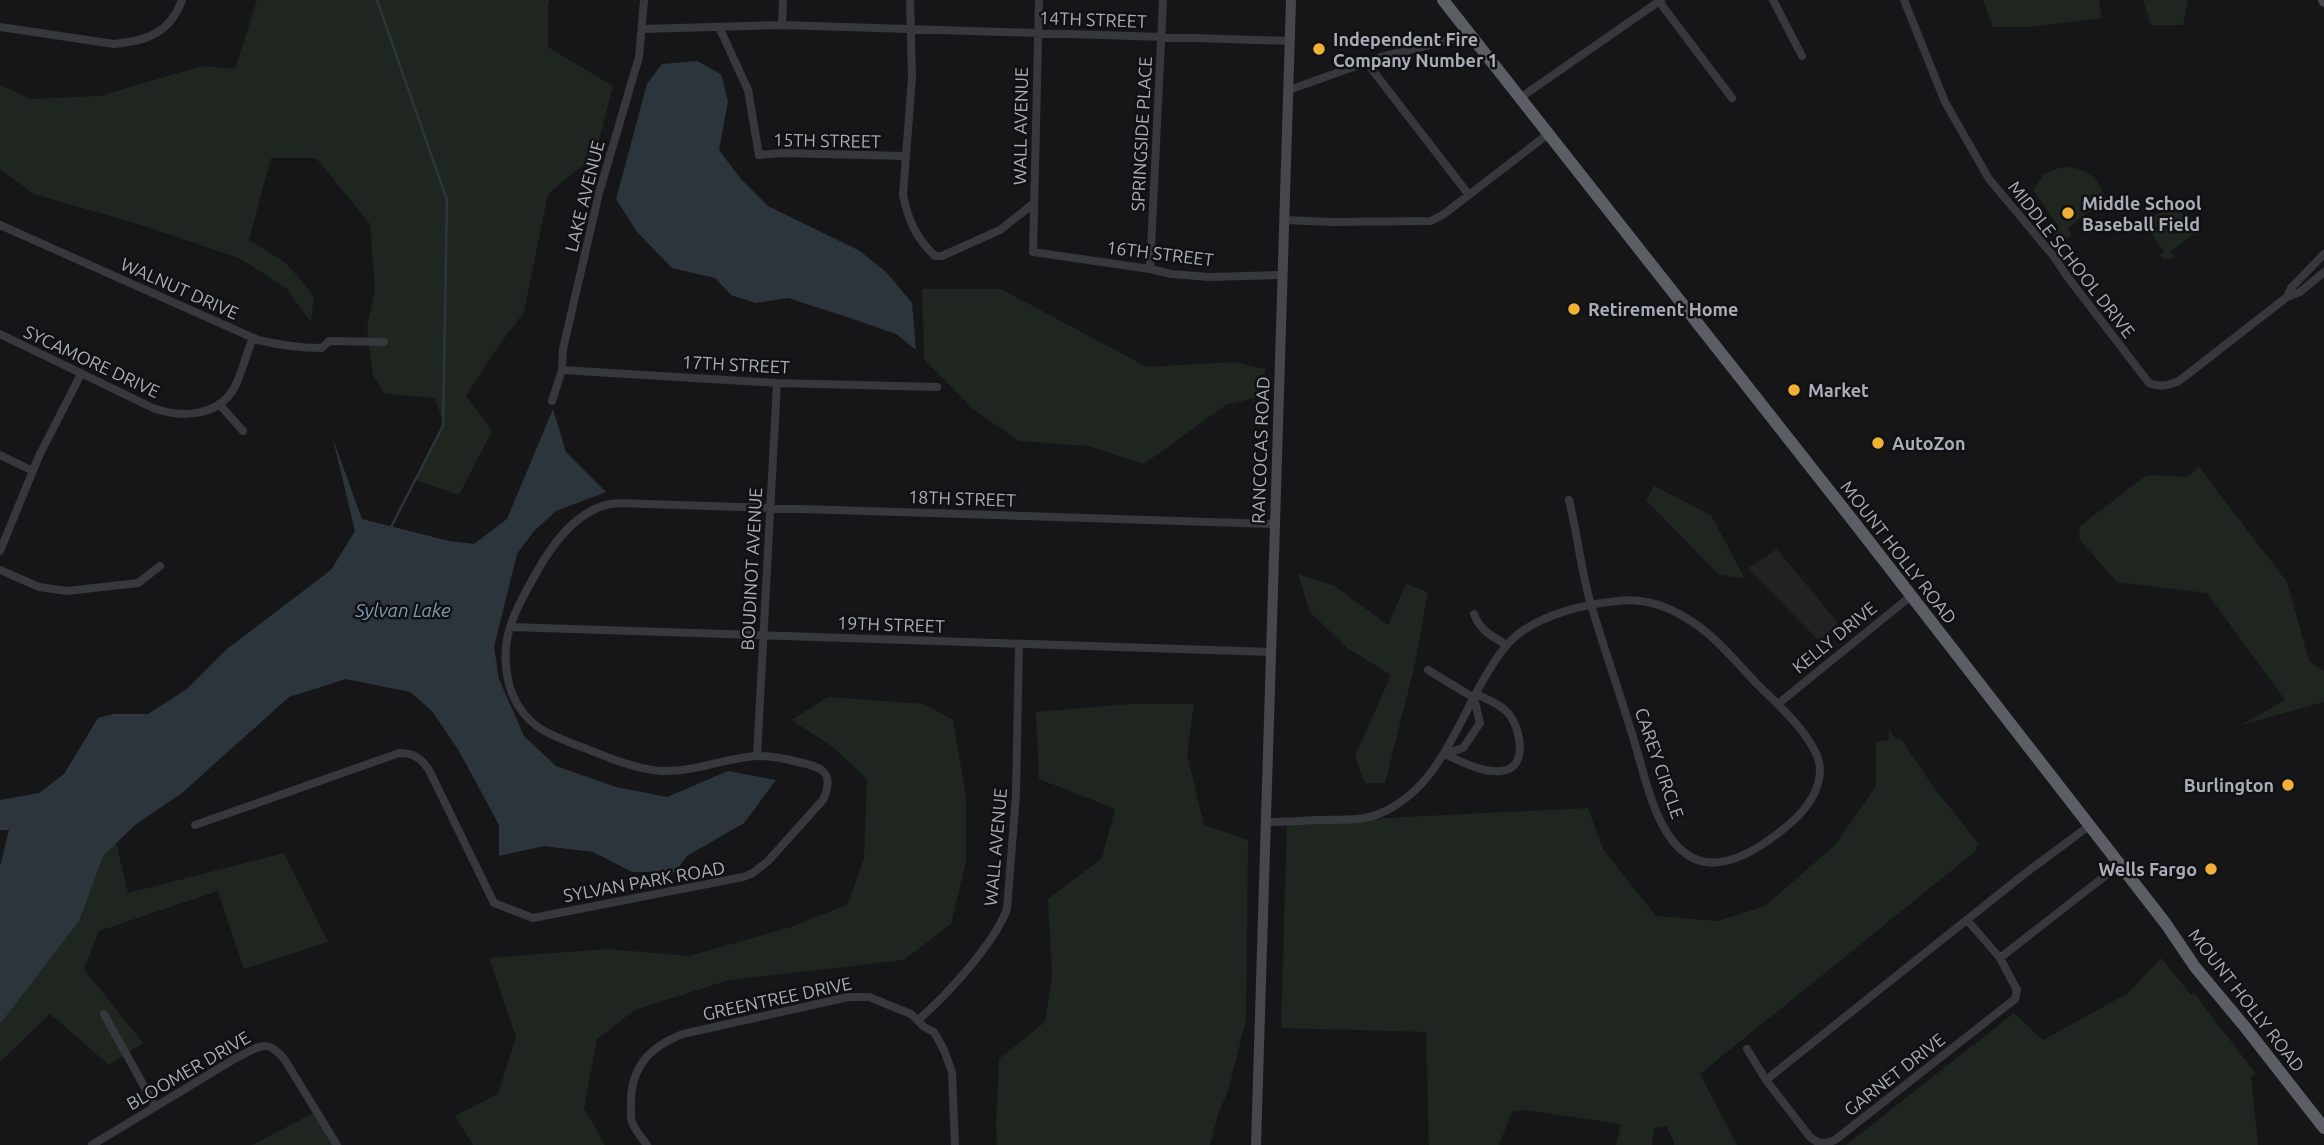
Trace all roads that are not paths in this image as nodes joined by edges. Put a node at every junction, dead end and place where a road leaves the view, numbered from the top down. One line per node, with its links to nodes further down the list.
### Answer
1 (182, 0): 13 (street)
2 (644, 0): 15 (street, LAKE AVENUE)
3 (783, 0): 12 (street)
4 (910, 0): 16 (street)
5 (1039, 0): 17 (street, WALL AVENUE)
6 (1163, 0): 19 (street, SPRINGSIDE PLACE)
7 (1292, 0): 20 (main road, RANCOCAS ROAD)
8 (1443, 0): 18 (highway, MOUNT HOLLY ROAD)
9 (1659, 0): 24 (street); 25 (street)
10 (1773, 0): 21 (street)
11 (1904, 0): 37 (street, MIDDLE SCHOOL DRIVE)
12 (782, 25): 14 (street, 14TH STREET); 16 (street, 14TH STREET)
13 (0, 27)
14 (719, 27): 15 (street, 14TH STREET); 27 (street, 15TH STREET)
15 (642, 29): 41 (street, LAKE AVENUE)
16 (912, 29): 17 (street, 14TH STREET); 27 (street)
17 (1038, 33): 19 (street, 14TH STREET); 29 (street, WALL AVENUE)
18 (1470, 35): 22 (street); 24 (highway, MOUNT HOLLY ROAD)
19 (1161, 37): 20 (street, 14TH STREET); 34 (street, SPRINGSIDE PLACE)
20 (1290, 41): 23 (main road, RANCOCAS ROAD)
21 (1802, 56)
22 (1367, 63): 23 (street); 28 (street)
23 (1289, 90): 30 (main road, RANCOCAS ROAD)
24 (1520, 98): 26 (highway, MOUNT HOLLY ROAD)
25 (1732, 98)
26 (1548, 134): 28 (street); 57 (highway, MOUNT HOLLY ROAD)
27 (905, 156): 29 (street)
28 (1469, 195): 30 (street)
29 (1034, 203): 32 (street, WALL AVENUE)
30 (1285, 220): 36 (main road, RANCOCAS ROAD)
31 (0, 225): 39 (street, WALNUT DRIVE)
32 (1033, 252): 34 (street, 16TH STREET)
33 (2324, 254): 37 (street, MIDDLE SCHOOL DRIVE)
34 (1150, 269): 36 (street, 16TH STREET)
35 (2324, 272): 37 (street, MIDDLE SCHOOL DRIVE)
36 (1283, 275): 53 (main road, RANCOCAS ROAD)
37 (2287, 297)
38 (0, 334): 42 (street, SYCAMORE DRIVE)
39 (253, 338): 40 (street, WALNUT DRIVE); 46 (street)
40 (384, 342)
41 (562, 370): 43 (street, 17TH STREET); 45 (street, LAKE AVENUE)
42 (81, 374): 46 (street, SYCAMORE DRIVE); 49 (street)
43 (777, 383): 44 (street, 17TH STREET); 52 (street, BOUDINOT AVENUE)
44 (937, 387)
45 (552, 401)
46 (219, 404): 47 (street)
47 (243, 431)
48 (0, 455): 49 (street)
49 (33, 471): 54 (street)
50 (1569, 500): 58 (street, CAREY CIRCLE)
51 (647, 504): 52 (street, 18TH STREET); 60 (street, SYLVAN PARK ROAD)
52 (770, 508): 53 (street, 18TH STREET); 61 (street, BOUDINOT AVENUE)
53 (1275, 524): 64 (main road, RANCOCAS ROAD)
54 (0, 551)
55 (160, 566): 56 (street)
56 (0, 570)
57 (1911, 596): 67 (street, KELLY DRIVE); 72 (highway, MOUNT HOLLY ROAD)
58 (1591, 606): 63 (street, CAREY CIRCLE); 67 (street, CAREY CIRCLE); 67 (street, CAREY CIRCLE)
59 (1474, 614): 63 (street)
60 (510, 627): 61 (street, 19TH STREET); 69 (street, SYLVAN PARK ROAD)
61 (764, 635): 62 (street, 19TH STREET); 69 (street, BOUDINOT AVENUE)
62 (1019, 644): 64 (street, 19TH STREET); 77 (street, WALL AVENUE)
63 (1507, 645): 66 (street)
64 (1271, 652): 70 (main road, RANCOCAS ROAD)
65 (1428, 670): 66 (street)
66 (1475, 696): 68 (street); 68 (street); 68 (street)
67 (1778, 704)
68 (1444, 754): 70 (street)
69 (757, 756): 71 (street, SYLVAN PARK ROAD)
70 (1266, 822): 86 (main road, RANCOCAS ROAD)
71 (195, 824)
72 (2089, 826): 73 (highway, MOUNT HOLLY ROAD); 74 (street)
73 (2119, 865): 75 (street); 81 (highway, MOUNT HOLLY ROAD)
74 (1968, 921): 75 (street, GARNET DRIVE); 79 (street)
75 (2000, 958): 79 (street, GARNET DRIVE)
76 (104, 1014): 80 (street)
77 (918, 1020): 84 (street, GREENTREE DRIVE); 85 (street, GREENTREE DRIVE)
78 (1747, 1049): 79 (street, GARNET DRIVE)
79 (1766, 1080)
80 (155, 1105): 82 (street, BLOOMER DRIVE); 83 (street, BLOOMER DRIVE)
81 (2324, 1128)
82 (92, 1145)
83 (337, 1145)
84 (647, 1145)
85 (955, 1145)
86 (1256, 1145)

